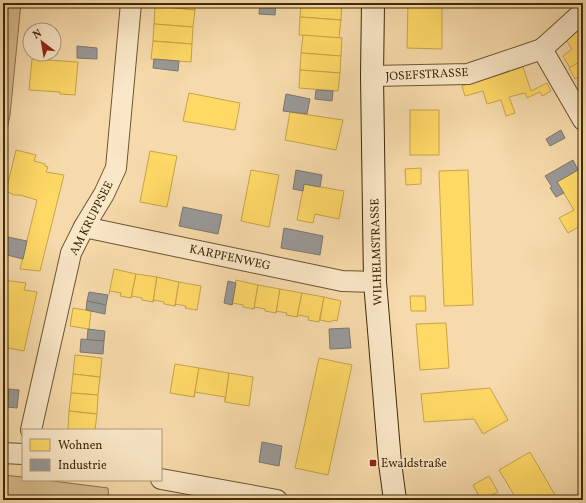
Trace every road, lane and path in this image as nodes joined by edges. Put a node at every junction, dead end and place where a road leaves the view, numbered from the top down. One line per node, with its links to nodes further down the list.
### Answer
1 (131, 3): 7 (street, AM KRUPPSEE)
2 (373, 3): 5 (street, WILHELMSTRASSE)
3 (583, 12): 4 (street, JOSEFSTRASSE)
4 (542, 50): 5 (street, JOSEFSTRASSE); 6 (street)
5 (372, 76): 8 (street, WILHELMSTRASSE)
6 (583, 120)
7 (84, 227): 8 (street, KARPFENWEG); 9 (street, AM KRUPPSEE)
8 (376, 282): 14 (street, WILHELMSTRASSE)
9 (31, 429)
10 (3, 453): 11 (street)
11 (22, 454)
12 (162, 479): 13 (street)
13 (277, 500)
14 (395, 500)

